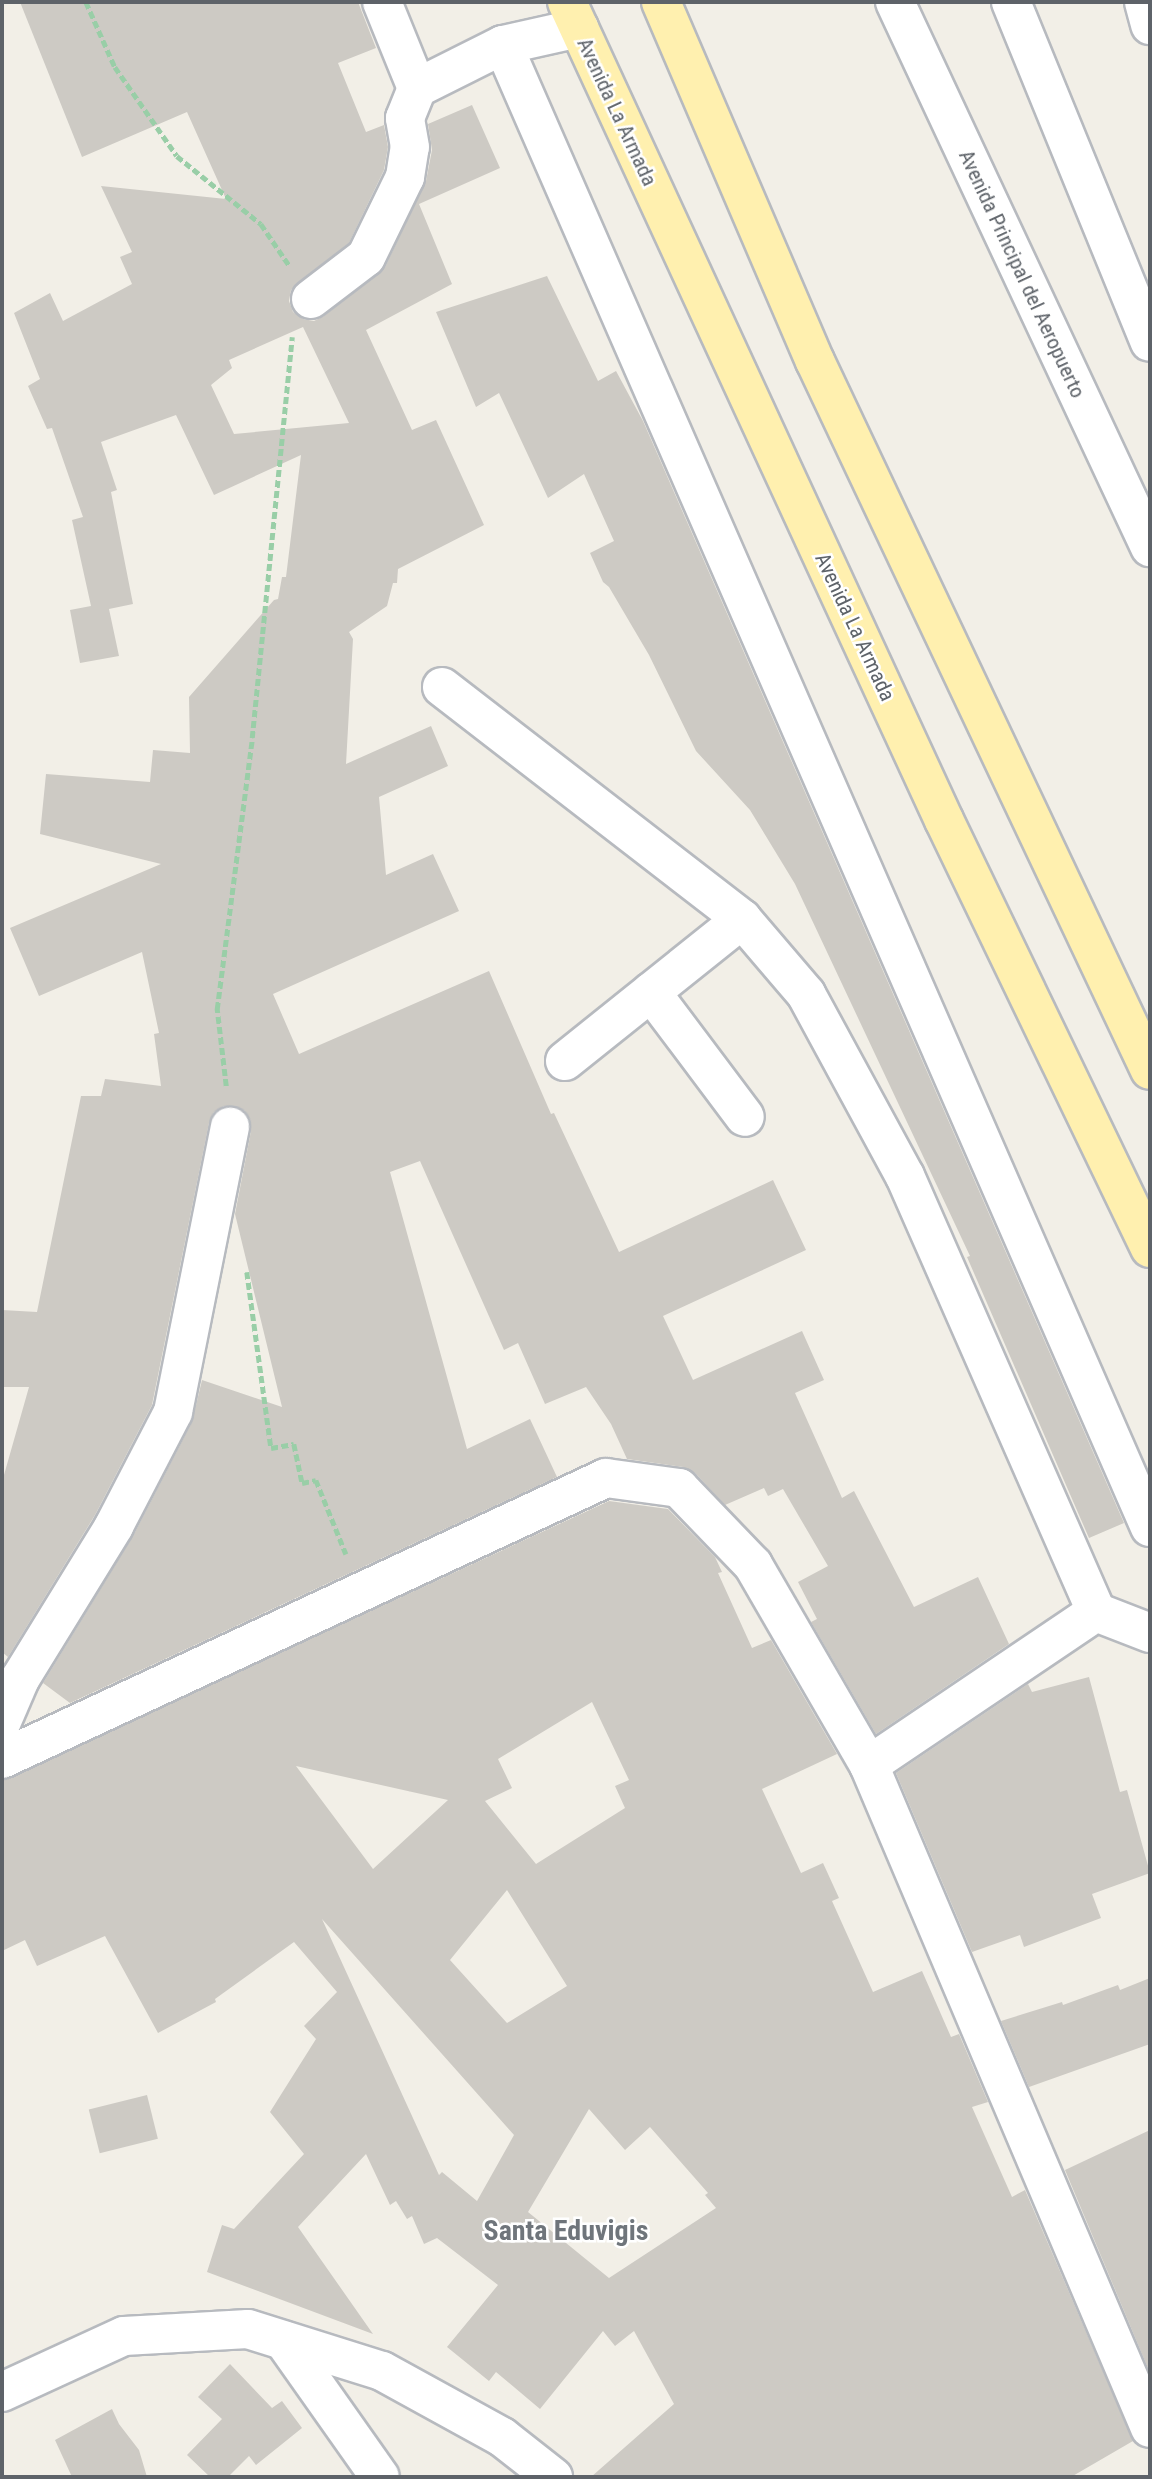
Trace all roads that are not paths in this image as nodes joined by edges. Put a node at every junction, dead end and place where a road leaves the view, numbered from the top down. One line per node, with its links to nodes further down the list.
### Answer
1 (382, 2): 9 (street)
2 (661, 2): 17 (main road)
3 (895, 2): 12 (street, Avenida Principal del Aeropuerto)
4 (1011, 2): 11 (street)
5 (1144, 2): 7 (street)
6 (573, 15): 8 (street); 20 (main road, Avenida La Armada)
7 (1150, 25)
8 (503, 46): 9 (street); 21 (street)
9 (416, 88): 10 (street)
10 (311, 299)
11 (1150, 342)
12 (1150, 547)
13 (442, 687): 14 (street)
14 (742, 919): 15 (street); 22 (street)
15 (651, 992): 16 (street); 18 (street)
16 (565, 1061)
17 (1150, 1070)
18 (746, 1117)
19 (230, 1127): 24 (street)
20 (1150, 1248)
21 (1150, 1527)
22 (1096, 1612): 23 (street); 26 (street)
23 (1150, 1633)
24 (2, 1721)
25 (2, 1759): 26 (street)
26 (869, 1765): 29 (street)
27 (284, 2341): 28 (street); 30 (street); 31 (street)
28 (2, 2392)
29 (1150, 2428)
30 (380, 2477)
31 (554, 2477)

